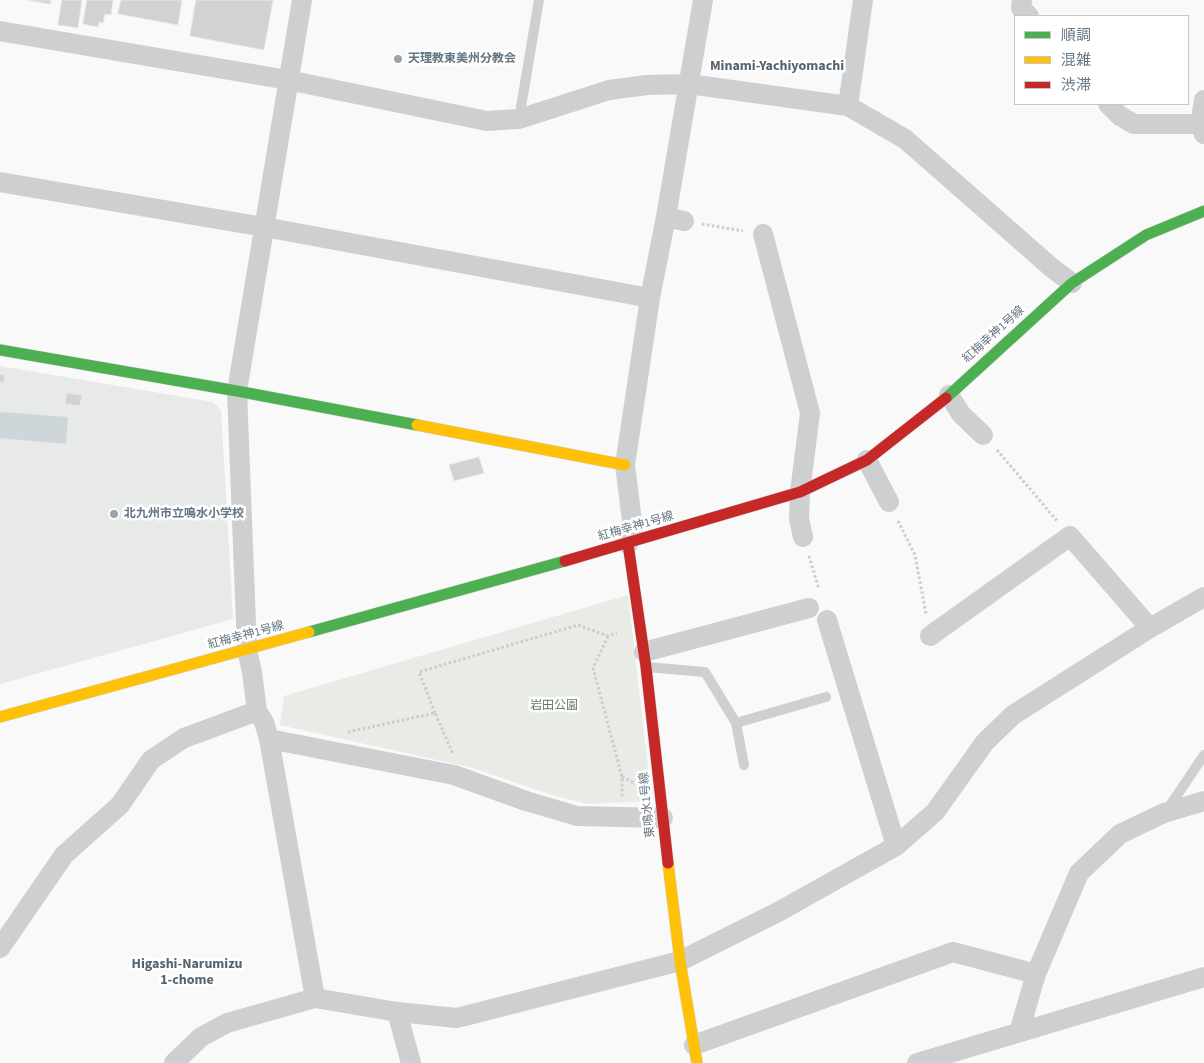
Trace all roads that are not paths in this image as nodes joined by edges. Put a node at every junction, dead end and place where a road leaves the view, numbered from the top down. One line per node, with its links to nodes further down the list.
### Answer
1 (302, 0): 8 (street)
2 (539, 0): 13 (lane)
3 (703, 0): 9 (street)
4 (863, 0): 12 (street)
5 (1022, 0): 6 (street)
6 (1028, 15)
7 (0, 31): 8 (street)
8 (288, 80): 13 (street); 17 (street)
9 (689, 84): 12 (street); 13 (street); 20 (street)
10 (1204, 100): 14 (street)
11 (1109, 105): 14 (street)
12 (848, 106): 19 (street)
13 (519, 119)
14 (1202, 129)
15 (0, 182): 17 (street)
16 (1204, 210): 19 (street, 紅梅幸神1号線)
17 (264, 227): 20 (street); 22 (street)
18 (763, 234): 27 (street)
19 (1072, 283): 23 (street, 紅梅幸神1号線)
20 (650, 298): 26 (street)
21 (0, 350): 22 (street)
22 (237, 390): 26 (street); 36 (street)
23 (949, 395): 24 (street); 25 (street, 紅梅幸神1号線)
24 (983, 435)
25 (867, 460): 27 (street, 紅梅幸神1号線); 28 (street)
26 (625, 465): 30 (street)
27 (800, 492): 29 (street); 30 (street, 紅梅幸神1号線)
28 (889, 502)
29 (803, 537)
30 (628, 544): 36 (street, 紅梅幸神1号線); 37 (street, 東鳴水1号線)
31 (1204, 597): 34 (street)
32 (809, 608): 37 (street)
33 (827, 620): 48 (street)
34 (1150, 628): 35 (street); 48 (street)
35 (930, 636)
36 (247, 650): 39 (street); 40 (street, 紅梅幸神1号線)
37 (645, 660): 41 (lane); 47 (street, 東鳴水1号線)
38 (826, 698): 41 (lane)
39 (257, 710): 42 (street); 49 (street)
40 (0, 717)
41 (736, 723): 44 (lane)
42 (269, 739): 47 (street); 53 (street)
43 (1204, 755): 46 (lane)
44 (744, 765)
45 (1204, 801): 46 (street)
46 (1164, 813): 51 (street)
47 (663, 818): 50 (street, 東鳴水1号線)
48 (896, 846): 50 (street)
49 (0, 948)
50 (680, 961): 54 (street); 56 (street, 東鳴水1号線)
51 (1036, 974): 55 (street); 56 (street)
52 (1204, 977): 55 (street)
53 (314, 998): 54 (street); 57 (street)
54 (397, 1012): 58 (street)
55 (1019, 1032): 59 (street)
56 (696, 1054)
57 (174, 1063)
58 (411, 1063)
59 (917, 1063)

